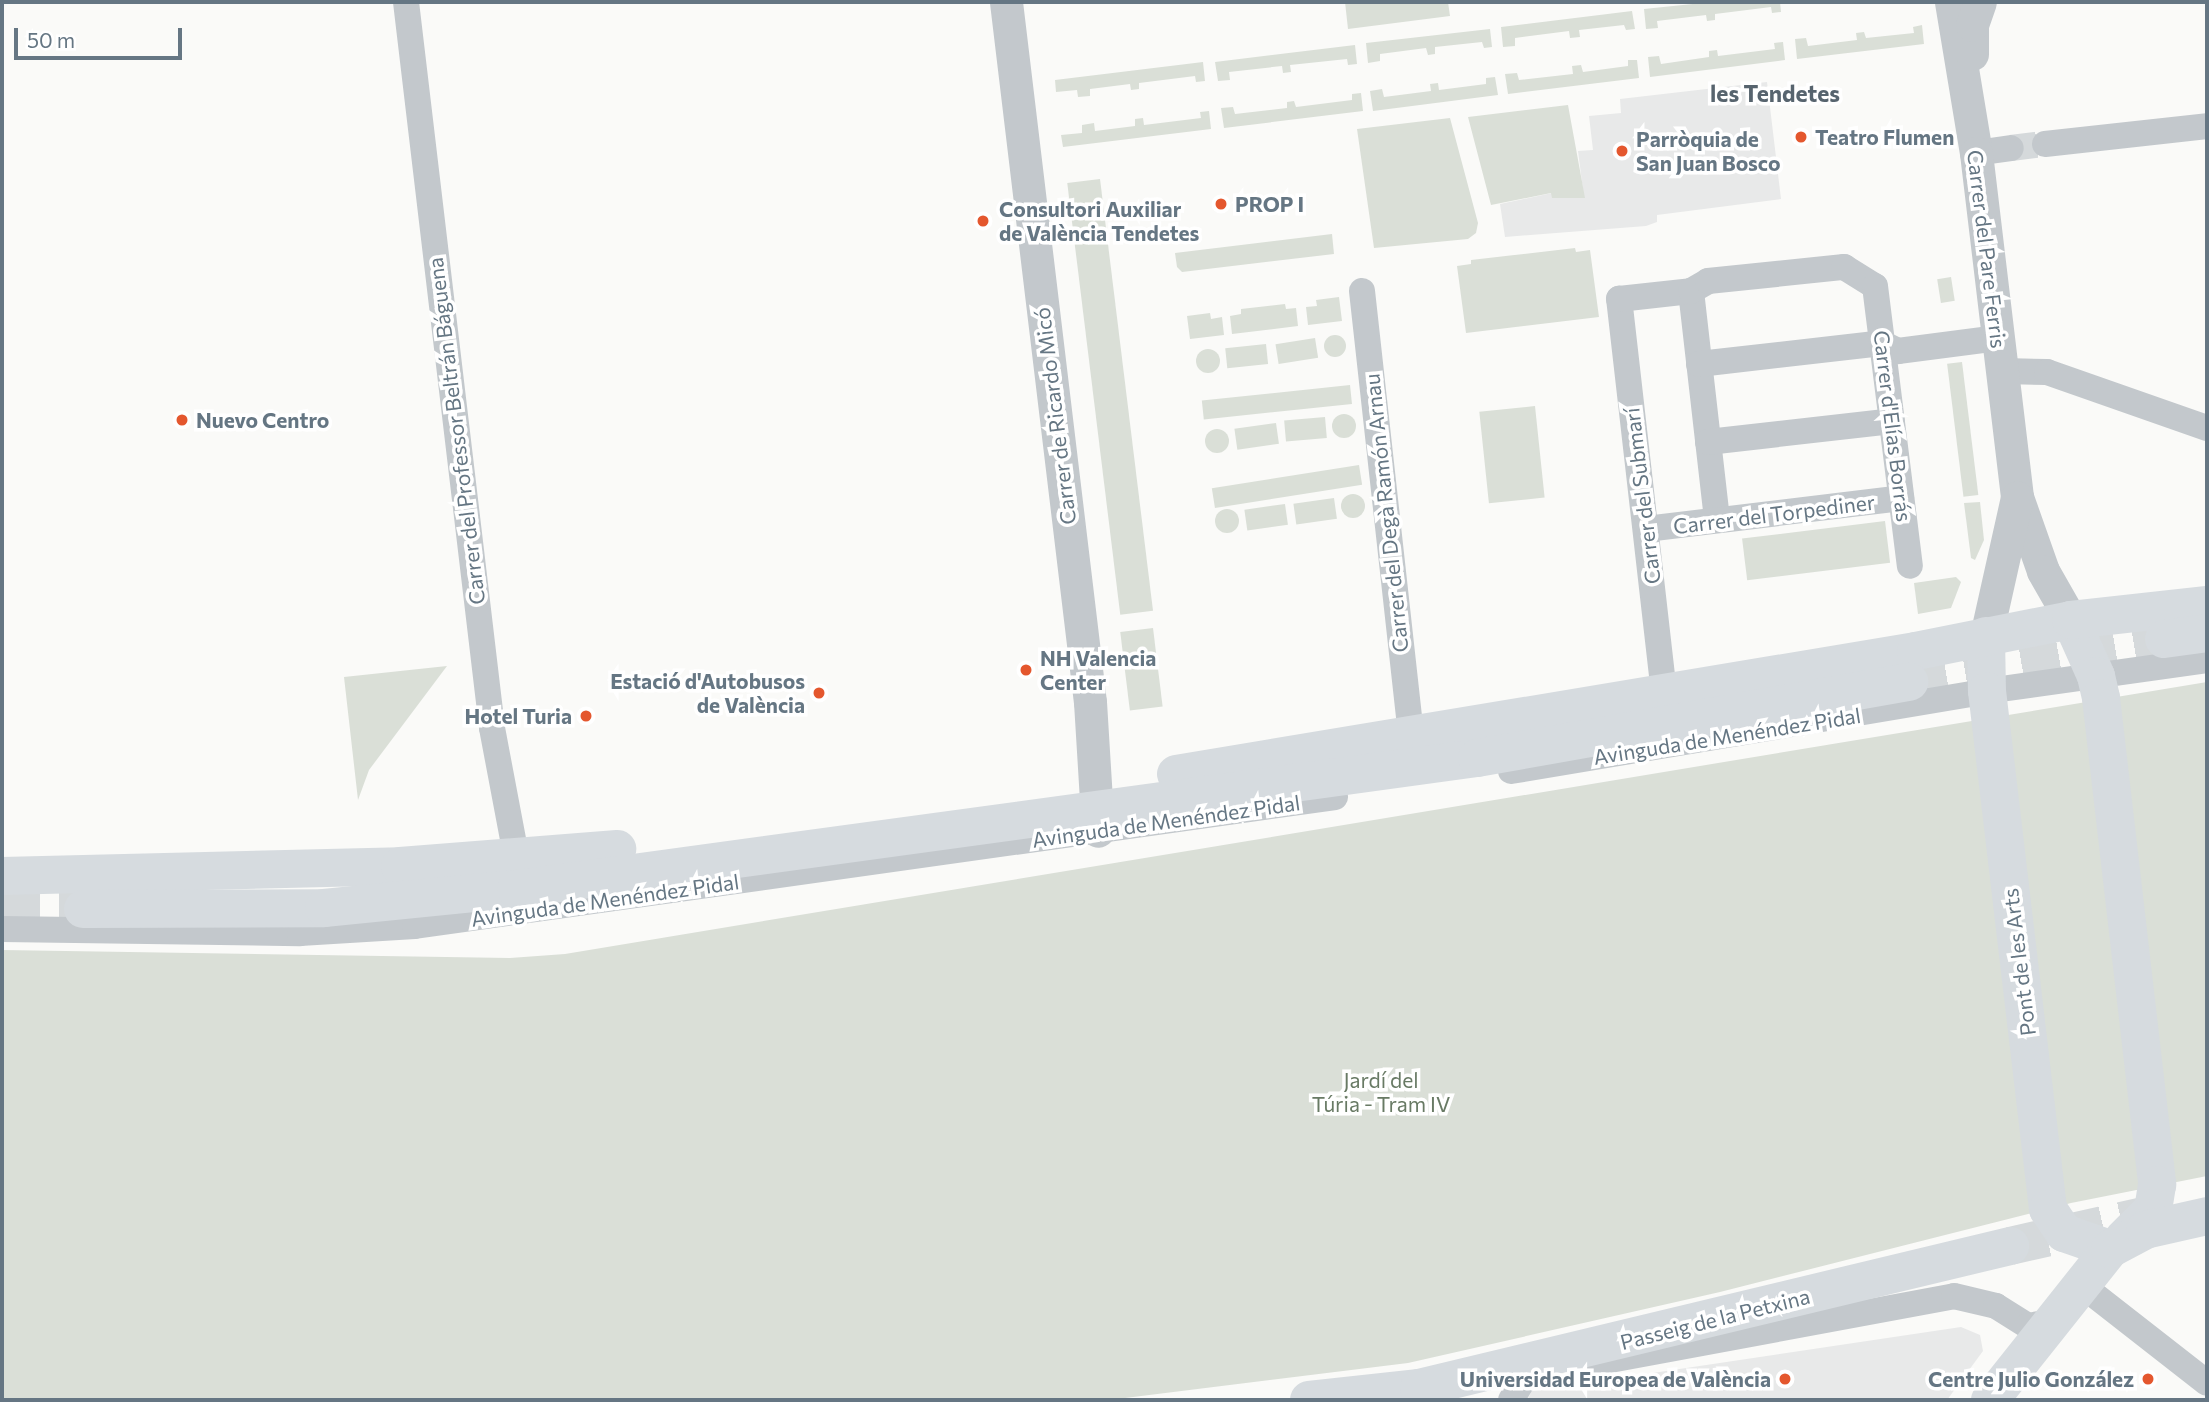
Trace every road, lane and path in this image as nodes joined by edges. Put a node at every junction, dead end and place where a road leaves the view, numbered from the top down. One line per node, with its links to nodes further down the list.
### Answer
1 (406, 2): 36 (street, Carrer del Professor Beltrán Báguena)
2 (1006, 2): 35 (street, Carrer de Ricardo Micó)
3 (1951, 2): 7 (street, Carrer del Pare Ferris)
4 (1980, 2): 7 (street)
5 (2207, 125): 6 (street)
6 (2045, 144)
7 (1975, 145): 8 (street); 11 (street, Carrer del Pare Ferris)
8 (2011, 148)
9 (1362, 291): 33 (street, Carrer del Degà Ramón Arnau)
10 (1691, 291): 12 (street, Carrer d'Elías Borrás); 13 (street); 21 (street, Carrer del Submarí)
11 (1998, 338): 12 (street); 14 (street, Carrer del Pare Ferris)
12 (1882, 342): 13 (street); 15 (street, Carrer d'Elías Borrás)
13 (1699, 364): 17 (street)
14 (2003, 371): 16 (street); 18 (street, Carrer del Pare Ferris)
15 (1892, 421): 17 (street); 19 (street, Carrer d'Elías Borrás)
16 (2207, 428)
17 (1708, 442): 20 (street)
18 (2017, 497): 24 (street, Carrer del Pare Ferris); 26 (street, Carrer del Pare Ferris)
19 (1901, 498): 20 (street, Carrer del Torpediner); 22 (street, Carrer d'Elías Borrás)
20 (1717, 519): 21 (street, Carrer del Torpediner)
21 (1646, 530): 32 (street, Carrer del Submarí)
22 (1910, 566)
23 (2207, 605): 24 (main road, Avinguda de Menéndez Pidal)
24 (2071, 620): 26 (main road, Avinguda de Menéndez Pidal); 30 (main road)
25 (2207, 633): 27 (main road)
26 (1986, 636): 31 (main road, Pont de les Arts); 32 (main road, Avinguda de Menéndez Pidal)
27 (2164, 639)
28 (2207, 660): 30 (street, Avinguda de Menéndez Pidal)
29 (1909, 681): 32 (main road, Avinguda de Menéndez Pidal)
30 (2099, 687): 31 (street, Avinguda de Menéndez Pidal); 42 (main road)
31 (1988, 704): 35 (street, Avinguda de Menéndez Pidal); 42 (main road, Pont de les Arts)
32 (1668, 707): 33 (main road, Avinguda de Menéndez Pidal); 34 (main road, Avinguda de Menéndez Pidal); 35 (main road, Avinguda de Menéndez Pidal)
33 (1410, 735): 34 (main road, Avinguda de Menéndez Pidal)
34 (1176, 774): 35 (main road, Avinguda de Menéndez Pidal)
35 (1096, 809): 36 (main road, Avinguda de Menéndez Pidal); 40 (street, Avinguda de Menéndez Pidal)
36 (517, 873): 37 (main road, Avinguda de Menéndez Pidal); 38 (main road, Avinguda de Menéndez Pidal); 40 (street, Avinguda de Menéndez Pidal)
37 (2, 876)
38 (83, 909)
39 (2, 929): 40 (street, Avinguda de Menéndez Pidal)
40 (343, 932)
41 (2207, 1216): 42 (main road)
42 (2117, 1244): 44 (main road)
43 (2010, 1245): 48 (main road, Passeig de la Petxina)
44 (2079, 1283): 45 (main road); 47 (street)
45 (2051, 1322): 46 (street, Passeig de la Petxina); 51 (main road)
46 (1537, 1372): 48 (street, Passeig de la Petxina); 50 (street)
47 (2207, 1383)
48 (1419, 1388): 49 (main road, Passeig de la Petxina)
49 (1309, 1400)
50 (1511, 1400)
51 (1990, 1400)

